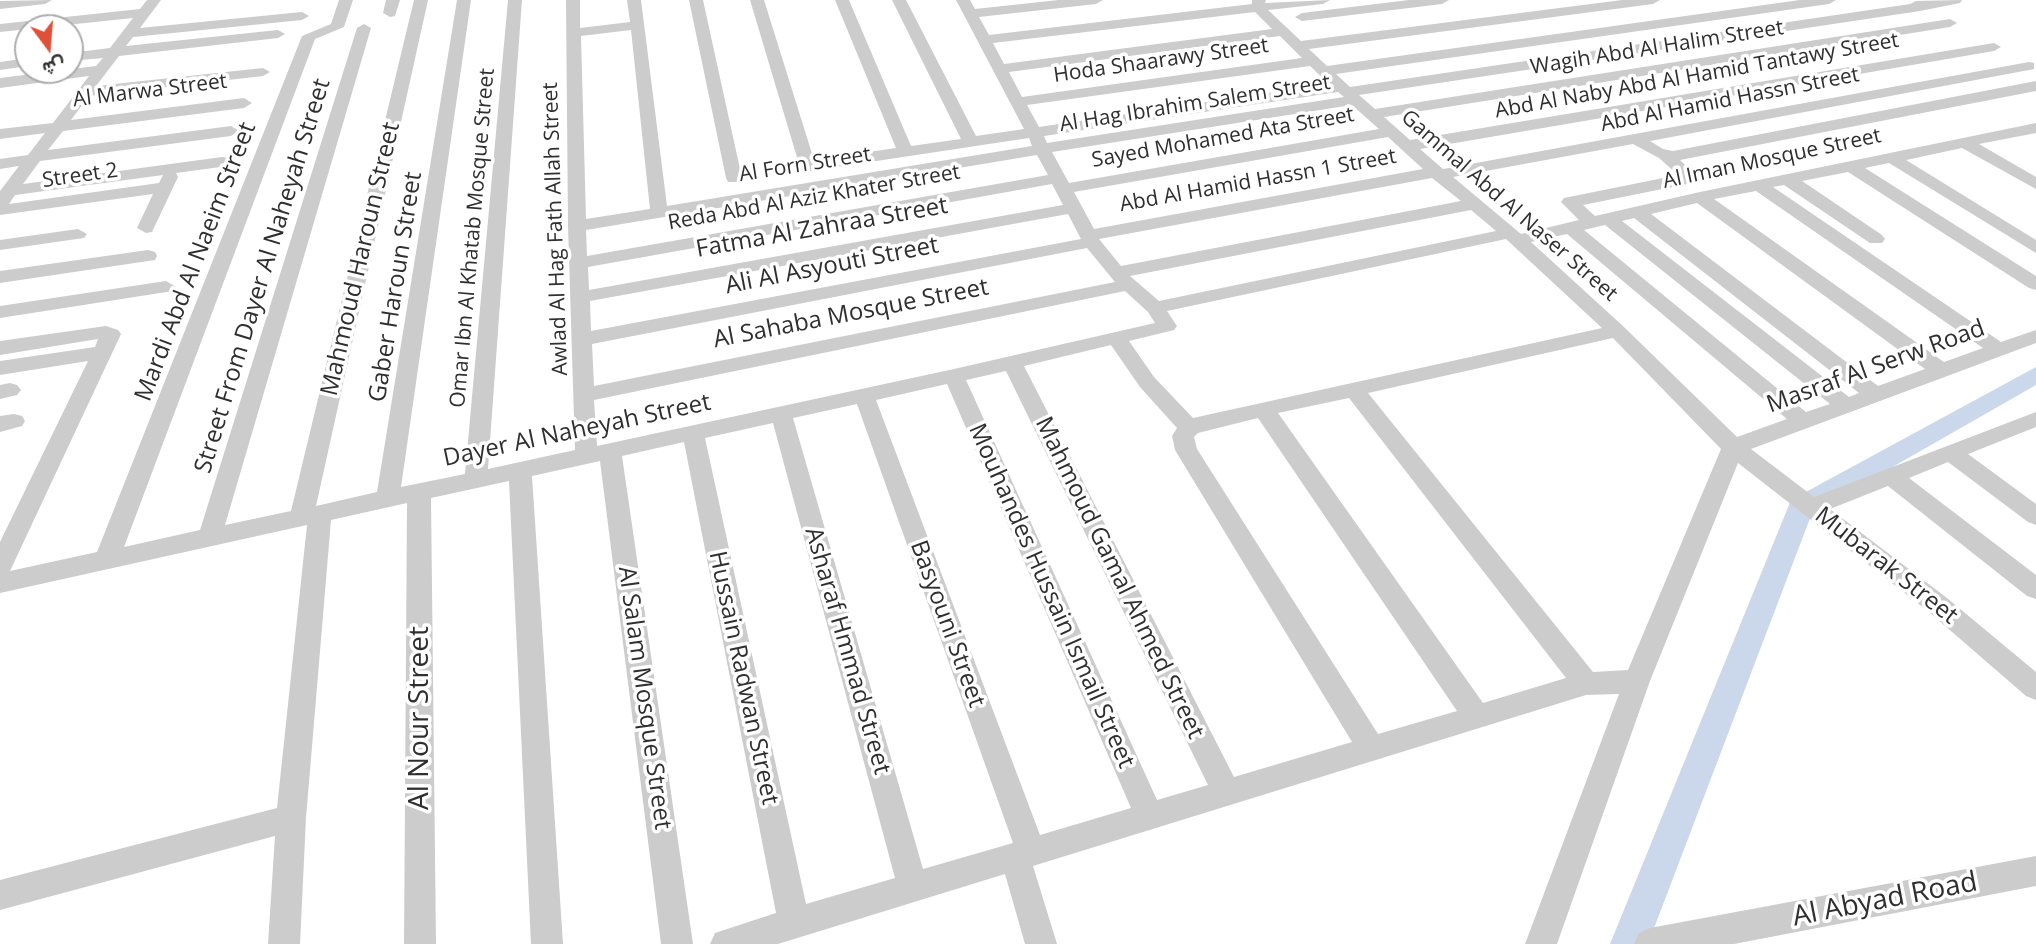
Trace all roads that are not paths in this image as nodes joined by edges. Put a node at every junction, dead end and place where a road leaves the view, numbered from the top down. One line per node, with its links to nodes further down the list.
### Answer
1 (45, 0): 19 (street)
2 (346, 0): 140 (street, Mardi Abd Al Naeim Street)
3 (421, 0): 136 (street, Mahmoud Haroun Street)
4 (464, 0): 134 (street, Gaber Haroun Street)
5 (515, 0): 132 (street, Omar Ibn Al Khatab Mosque Street)
6 (573, 0): 30 (street, Awlad Al Hag Fath Allah Street)
7 (634, 0): 25 (street)
8 (696, 0): 73 (street)
9 (757, 0): 64 (street)
10 (842, 0): 64 (street)
11 (899, 0): 59 (street)
12 (1096, 0): 20 (street)
13 (1323, 0): 22 (street)
14 (1442, 0): 22 (street)
15 (1653, 0): 33 (street)
16 (1829, 0): 40 (street)
17 (1955, 0): 18 (street)
18 (1915, 4): 28 (street); 47 (street)
19 (0, 5)
20 (966, 7): 32 (street)
21 (301, 9): 24 (street)
22 (1263, 12): 32 (street); 33 (street, Gammal Abd Al Naser Street); 39 (street)
23 (0, 15): 24 (street)
24 (140, 15): 26 (street); 29 (street); 36 (street)
25 (637, 25): 30 (street); 85 (street)
26 (0, 28)
27 (364, 28): 139 (street, Street From Dayer Al Naheyah Street)
28 (1961, 29): 34 (street); 50 (street, Wagih Abd Al Halim Street)
29 (84, 31)
30 (574, 33): 87 (street, Awlad Al Hag Fath Allah Street)
31 (278, 34): 36 (street)
32 (983, 40): 42 (street)
33 (1296, 46): 40 (street, Gammal Abd Al Naser Street)
34 (1994, 47): 38 (street); 61 (street, Abd Al Naby Abd Al Hamid Tantawy Street)
35 (269, 48): 41 (street)
36 (116, 51): 37 (street); 41 (street)
37 (84, 55)
38 (2034, 63): 58 (street, Abd Al Hamid Hassn Street)
39 (1149, 66): 40 (street, Hoda Shaarawy Street); 42 (street); 48 (street, Hoda Shaarawy Street)
40 (1317, 66): 47 (street, Gammal Abd Al Naser Street)
41 (103, 68): 44 (street); 46 (street)
42 (998, 69): 48 (street)
43 (263, 72): 46 (street)
44 (0, 83)
45 (2036, 86): 65 (street)
46 (85, 92): 51 (street)
47 (1347, 93): 50 (street, Gammal Abd Al Naser Street); 54 (street); 63 (street, Al Hag Ibrahim Salem Street)
48 (1017, 102): 54 (street)
49 (244, 103): 51 (street, Al Marwa Street)
50 (1371, 114): 55 (street, Gammal Abd Al Naser Street)
51 (60, 124): 56 (street, Al Marwa Street); 66 (street)
52 (2036, 128): 57 (street, Al Iman Mosque Street)
53 (231, 131): 66 (street)
54 (1032, 131): 59 (street); 63 (street)
55 (1391, 132): 61 (street, Gammal Abd Al Naser Street); 75 (street, Sayed Mohamed Ata Street)
56 (0, 134)
57 (2010, 134): 60 (street, Al Iman Mosque Street); 62 (street)
58 (1636, 139): 65 (street); 72 (street, Abd Al Hamid Hassn Street)
59 (970, 141): 64 (street)
60 (1965, 143): 67 (street, Al Iman Mosque Street); 76 (street)
61 (1406, 146): 72 (street, Gammal Abd Al Naser Street)
62 (2036, 148)
63 (1041, 149): 75 (street); 85 (street, Al Forn Street)
64 (905, 151)
65 (1665, 155): 86 (street)
66 (34, 158): 69 (street); 79 (street)
67 (1892, 158): 70 (street, Al Iman Mosque Street); 95 (street)
68 (222, 162): 71 (street)
69 (0, 164)
70 (1850, 166): 74 (street, Al Iman Mosque Street); 100 (street)
71 (175, 169): 78 (street); 79 (street)
72 (1438, 174): 81 (street, Gammal Abd Al Naser Street); 92 (street, Abd Al Hamid Hassn 1 Street)
73 (734, 178)
74 (1787, 179): 77 (street, Al Iman Mosque Street); 93 (street)
75 (1060, 183): 82 (street); 97 (street, Reda Abd Al Aziz Khater Street)
76 (2036, 184)
77 (1759, 185): 80 (street, Al Iman Mosque Street); 111 (street)
78 (166, 187): 83 (street, Street 2); 89 (street)
79 (7, 188)
80 (1700, 197): 84 (street, Al Iman Mosque Street); 114 (street)
81 (1474, 204): 91 (street, Gammal Abd Al Naser Street); 99 (street, Al Sahaba Mosque Street)
82 (1074, 208): 92 (street); 102 (street, Fatma Al Zahraa Street)
83 (0, 210)
84 (1636, 211): 86 (street, Al Iman Mosque Street); 119 (street)
85 (659, 212): 87 (street, Al Forn Street)
86 (1600, 220): 88 (street, Al Iman Mosque Street); 120 (street)
87 (577, 226): 97 (street, Awlad Al Hag Fath Allah Street)
88 (1570, 227): 91 (street, Al Iman Mosque Street); 123 (street)
89 (146, 228)
90 (78, 234): 94 (street)
91 (1514, 236): 104 (street, Al Iman Mosque Street); 105 (street, Gammal Abd Al Naser Street)
92 (1091, 239): 99 (street); 108 (street, Ali Al Asyouti Street)
93 (1876, 239)
94 (0, 245)
95 (2036, 248)
96 (148, 256): 98 (street)
97 (579, 263): 102 (street, Awlad Al Hag Fath Allah Street)
98 (0, 276)
99 (1122, 279): 104 (street); 117 (street, Al Sahaba Mosque Street)
100 (2036, 284)
101 (166, 287): 103 (street)
102 (580, 297): 108 (street, Awlad Al Hag Fath Allah Street)
103 (0, 312)
104 (1160, 318): 107 (street, Dayer Al Naheyah Street)
105 (1617, 331): 116 (street); 127 (street, Gammal Abd Al Naser Street)
106 (2036, 336): 111 (street, Masraf Al Serw Road)
107 (1117, 339): 112 (street, Dayer Al Naheyah Street); 125 (street)
108 (582, 340): 117 (street, Awlad Al Hag Fath Allah Street)
109 (104, 342): 110 (street); 113 (street); 138 (street)
110 (0, 348)
111 (1998, 350): 114 (street, Masraf Al Serw Road)
112 (1012, 362): 115 (street, Dayer Al Naheyah Street); 149 (street, Mahmoud Gamal Ahmed Street)
113 (0, 368)
114 (1942, 372): 119 (street, Masraf Al Serw Road)
115 (954, 376): 118 (street, Dayer Al Naheyah Street); 150 (street, Mouhandes Hussain Ismail Street)
116 (1354, 390): 121 (street); 145 (street)
117 (584, 395): 129 (street, Awlad Al Hag Fath Allah Street)
118 (864, 396): 122 (street, Dayer Al Naheyah Street); 152 (street, Basyouni Street)
119 (1877, 396): 120 (street, Masraf Al Serw Road)
120 (1847, 406): 123 (street, Masraf Al Serw Road)
121 (1264, 410): 125 (street); 147 (street)
122 (781, 414): 126 (street, Dayer Al Naheyah Street); 154 (street, Asharaf Hmmad Street)
123 (1804, 422): 127 (street, Masraf Al Serw Road)
124 (2033, 424): 128 (street)
125 (1190, 428): 148 (street)
126 (693, 433): 129 (street, Dayer Al Naheyah Street); 156 (street, Hussain Radwan Street)
127 (1733, 447): 135 (street, Mubarak Street); 144 (street)
128 (1951, 453): 131 (street); 137 (street)
129 (598, 454): 130 (street, Dayer Al Naheyah Street); 160 (street, Al Salam Mosque Street)
130 (520, 471): 132 (street, Dayer Al Naheyah Street); 159 (street)
131 (1892, 477): 135 (street); 143 (street)
132 (476, 480): 133 (street, Dayer Al Naheyah Street)
133 (419, 493): 134 (street, Dayer Al Naheyah Street); 158 (street, Al Nour Street)
134 (388, 499): 136 (street, Dayer Al Naheyah Street)
135 (1811, 507): 146 (street, Mubarak Street)
136 (310, 516): 139 (street, Dayer Al Naheyah Street); 151 (street, Mahmoud Haroun Street)
137 (2036, 516)
138 (11, 520): 141 (street)
139 (209, 539): 140 (street, Dayer Al Naheyah Street)
140 (106, 561): 142 (street, Dayer Al Naheyah Street)
141 (0, 568)
142 (0, 583)
143 (2036, 589)
144 (1637, 681): 145 (street); 163 (street)
145 (1586, 684): 147 (street)
146 (2036, 688)
147 (1477, 717): 148 (street)
148 (1372, 748): 149 (street)
149 (1227, 793): 150 (street)
150 (1149, 816): 152 (street)
151 (291, 818): 155 (street); 157 (street, Mahmoud Haroun Street)
152 (1023, 855): 154 (street); 162 (street, Basyouni Street)
153 (2036, 871): 165 (street, Al Abyad Road)
154 (913, 887): 156 (street)
155 (0, 895)
156 (794, 924): 161 (street)
157 (284, 944)
158 (421, 944)
159 (547, 944)
160 (677, 944)
161 (726, 944)
162 (1041, 944)
163 (1541, 944)
164 (1650, 944): 165 (street, Al Abyad Road)
165 (1659, 944)

